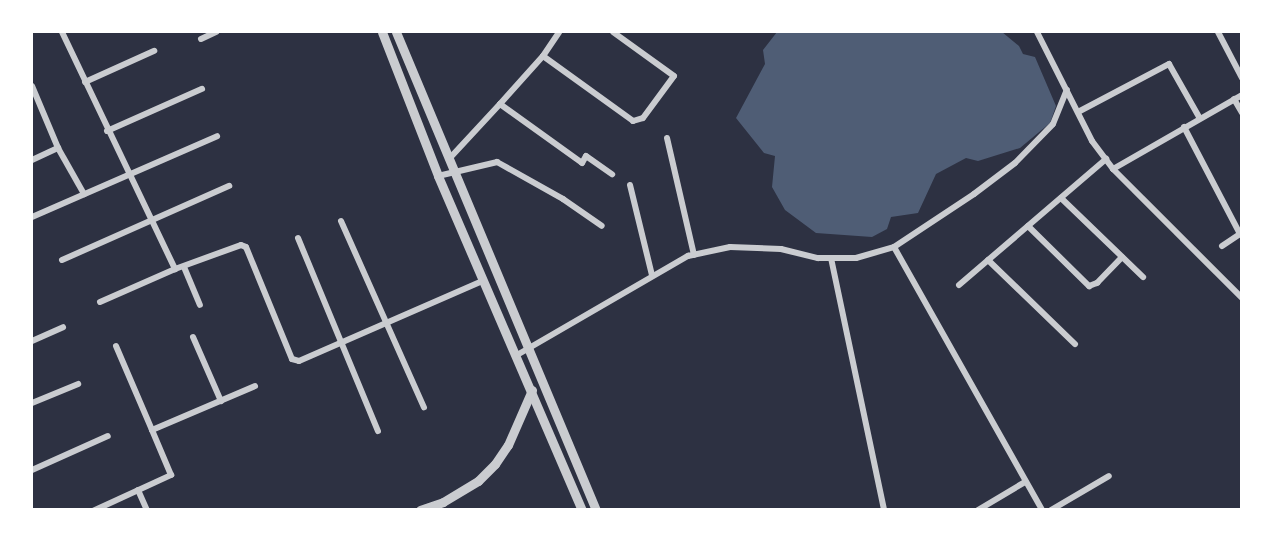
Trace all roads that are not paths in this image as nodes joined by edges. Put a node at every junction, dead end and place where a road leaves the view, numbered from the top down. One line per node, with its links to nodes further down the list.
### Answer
1 (62, 32): 13 (street)
2 (216, 32): 9 (street)
3 (382, 32): 36 (street)
4 (396, 32): 31 (street)
5 (559, 32): 11 (street)
6 (614, 32): 11 (street)
7 (1037, 32): 16 (street)
8 (1218, 32): 12 (street)
9 (201, 39)
10 (154, 51): 13 (street)
11 (543, 56): 20 (street)
12 (1242, 78)
13 (85, 82): 25 (street)
14 (32, 86): 19 (street)
15 (202, 90): 25 (street)
16 (1067, 90): 21 (street); 49 (street)
17 (1242, 95): 18 (street)
18 (1234, 99): 22 (street); 23 (street)
19 (35, 103): 28 (street)
20 (500, 104): 31 (street); 34 (street)
21 (1078, 112): 23 (street); 29 (street)
22 (1242, 113)
23 (1199, 117): 24 (street)
24 (1184, 128): 32 (street); 46 (street)
25 (107, 131): 35 (street)
26 (217, 136): 35 (street)
27 (667, 138): 50 (street)
28 (58, 148): 30 (street); 39 (street)
29 (1106, 159): 32 (street); 40 (street)
30 (32, 160)
31 (448, 160): 33 (street)
32 (1113, 169): 61 (street)
33 (453, 174): 36 (street); 44 (street); 71 (street)
34 (612, 174)
35 (130, 175): 39 (street); 42 (street)
36 (438, 176): 59 (street)
37 (630, 185): 57 (street)
38 (229, 186): 42 (street)
39 (84, 194): 41 (street)
40 (1061, 198): 45 (street); 51 (street)
41 (32, 217)
42 (152, 220): 53 (street); 56 (street)
43 (341, 221): 64 (street)
44 (602, 226)
45 (1028, 226): 51 (street); 54 (street)
46 (1241, 233): 48 (street)
47 (298, 238): 68 (street)
48 (1222, 246)
49 (894, 247): 52 (street); 84 (street)
50 (694, 255): 52 (street); 57 (street)
51 (1122, 257): 58 (street)
52 (831, 258): 91 (street)
53 (62, 260)
54 (988, 260): 60 (street); 69 (street)
55 (184, 267): 56 (street); 63 (street); 68 (street)
56 (175, 268): 62 (street)
57 (652, 275): 71 (street)
58 (1143, 277)
59 (484, 280): 64 (street); 72 (street)
60 (959, 285)
61 (1242, 298)
62 (100, 302)
63 (200, 305)
64 (387, 324): 68 (street); 78 (street)
65 (63, 327): 67 (street)
66 (193, 337): 76 (street)
67 (32, 341)
68 (341, 343): 80 (street)
69 (1075, 344)
70 (116, 346): 79 (street)
71 (528, 350): 72 (street); 90 (street)
72 (517, 356): 75 (street)
73 (78, 384): 77 (street)
74 (255, 386): 76 (street)
75 (532, 390): 88 (street); 89 (street)
76 (221, 400): 79 (street)
77 (32, 403)
78 (424, 407)
79 (152, 430): 85 (street)
80 (378, 431)
81 (108, 436): 82 (street)
82 (32, 470)
83 (1109, 476): 94 (street)
84 (1025, 482): 92 (street); 93 (street)
85 (138, 490): 86 (street); 87 (street)
86 (95, 510)
87 (147, 510)
88 (420, 510)
89 (582, 510)
90 (596, 510)
91 (884, 510)
92 (978, 510)
93 (1042, 510)
94 (1051, 510)

